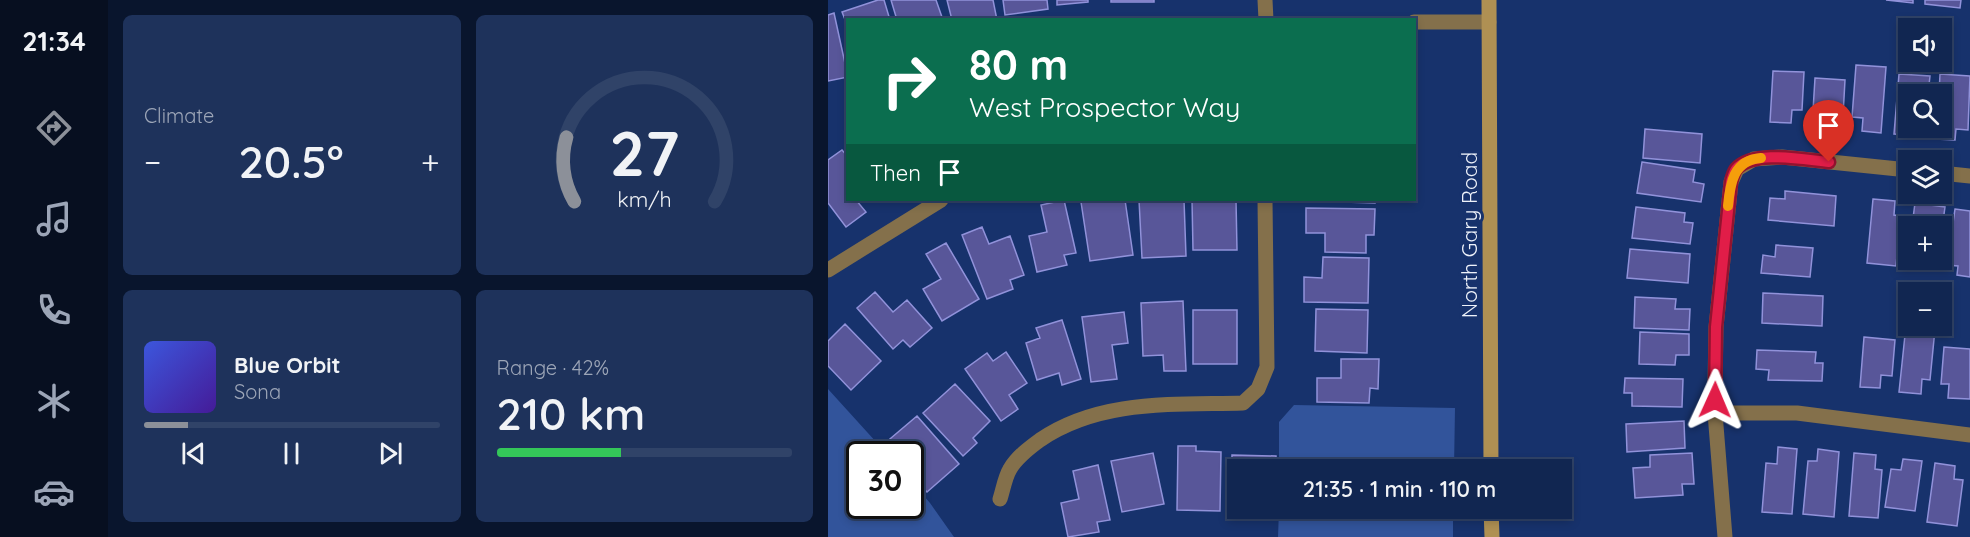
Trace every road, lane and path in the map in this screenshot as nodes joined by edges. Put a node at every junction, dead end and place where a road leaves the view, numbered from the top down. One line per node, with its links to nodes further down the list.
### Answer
1 (1265, 0): 3 (street)
2 (1489, 0): 5 (main road, North Gary Road)
3 (1266, 18)
4 (1416, 22): 5 (street)
5 (1489, 22): 14 (main road, North Gary Road)
6 (1898, 169): 12 (street)
7 (1952, 174): 8 (street)
8 (1970, 176)
9 (939, 201): 11 (street)
10 (1265, 201): 15 (street)
11 (828, 270)
12 (1715, 413): 13 (street); 18 (street)
13 (1970, 435)
14 (1491, 459)
15 (1000, 499)
16 (1491, 519): 17 (main road)
17 (1492, 537)
18 (1725, 537)

